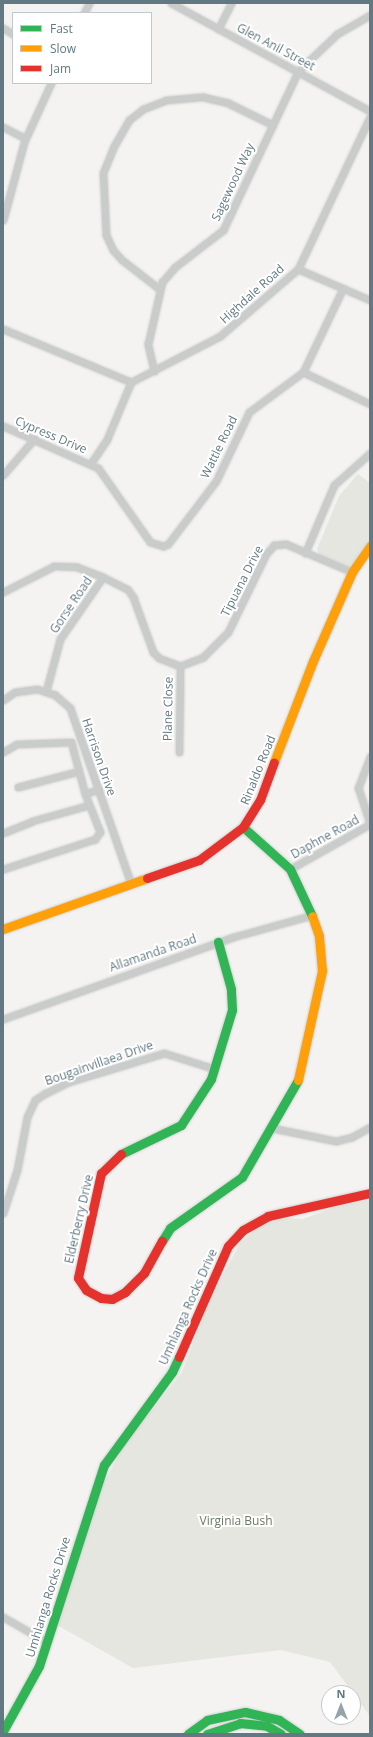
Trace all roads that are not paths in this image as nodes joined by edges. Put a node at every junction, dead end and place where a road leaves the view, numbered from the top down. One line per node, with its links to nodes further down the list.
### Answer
1 (89, 3): 4 (street)
2 (171, 3): 7 (street, Glen Anil Street)
3 (231, 3): 7 (street)
4 (84, 12)
5 (370, 15): 9 (street, Sagewood Way)
6 (3, 28): 8 (street)
7 (218, 29): 9 (street, Glen Anil Street)
8 (12, 33)
9 (298, 71): 11 (street, Glen Anil Street); 13 (street, Sagewood Way)
10 (51, 84): 15 (street)
11 (370, 111)
12 (370, 117): 17 (street, Highdale Road)
13 (273, 125): 18 (street, Sagewood Way); 18 (street)
14 (3, 128): 15 (street)
15 (26, 138): 16 (street)
16 (3, 220)
17 (298, 269): 19 (street); 22 (street, Highdale Road)
18 (158, 288): 22 (street, Sagewood Way)
19 (343, 288): 20 (street); 23 (street, Wattle Road)
20 (370, 300)
21 (3, 329): 24 (street)
22 (154, 371): 24 (street, Highdale Road)
23 (303, 372): 25 (street); 29 (street, Wattle Road)
24 (131, 382): 29 (street)
25 (370, 404)
26 (3, 426): 27 (street, Cypress Drive)
27 (34, 439): 29 (street, Cypress Drive); 30 (street)
28 (370, 453): 32 (street)
29 (91, 463)
30 (3, 475)
31 (370, 546): 33 (street, Rinaldo Road)
32 (305, 553): 33 (street, Tipuana Drive); 36 (street, Tipuana Drive)
33 (352, 572): 48 (street, Rinaldo Road)
34 (103, 577): 35 (street); 36 (street); 37 (street, Gorse Road)
35 (3, 592)
36 (180, 666): 40 (street, Plane Close)
37 (46, 691): 38 (street, Harrison Drive); 43 (street, Harrison Drive)
38 (3, 700)
39 (3, 752): 42 (street)
40 (179, 752)
41 (370, 756): 47 (street)
42 (79, 771): 44 (street); 45 (street)
43 (98, 786): 45 (street); 52 (street, Harrison Drive)
44 (18, 787)
45 (84, 790): 46 (street)
46 (89, 805): 49 (street); 50 (street)
47 (370, 824): 51 (street, Daphne Road)
48 (243, 827): 51 (street, Elderberry Drive); 52 (street, Rinaldo Road)
49 (3, 833)
50 (3, 869)
51 (290, 869): 53 (street, Elderberry Drive)
52 (131, 884): 54 (street, Rinaldo Road)
53 (313, 915): 55 (street, Allamanda Road); 59 (street, Elderberry Drive)
54 (3, 929)
55 (218, 942): 56 (street, Allamanda Road); 57 (street, Elderberry Drive)
56 (3, 1020)
57 (215, 1069): 59 (street, Elderberry Drive); 61 (street, Bougainvillaea Drive)
58 (370, 1127): 59 (street)
59 (272, 1128)
60 (370, 1193): 63 (street, Umhlanga Rocks Drive)
61 (3, 1213)
62 (3, 1617): 63 (street)
63 (47, 1642): 64 (street, Umhlanga Rocks Drive)
64 (3, 1731)
65 (194, 1732): 68 (street)
66 (207, 1734): 67 (street)
67 (281, 1734)
68 (300, 1734)

